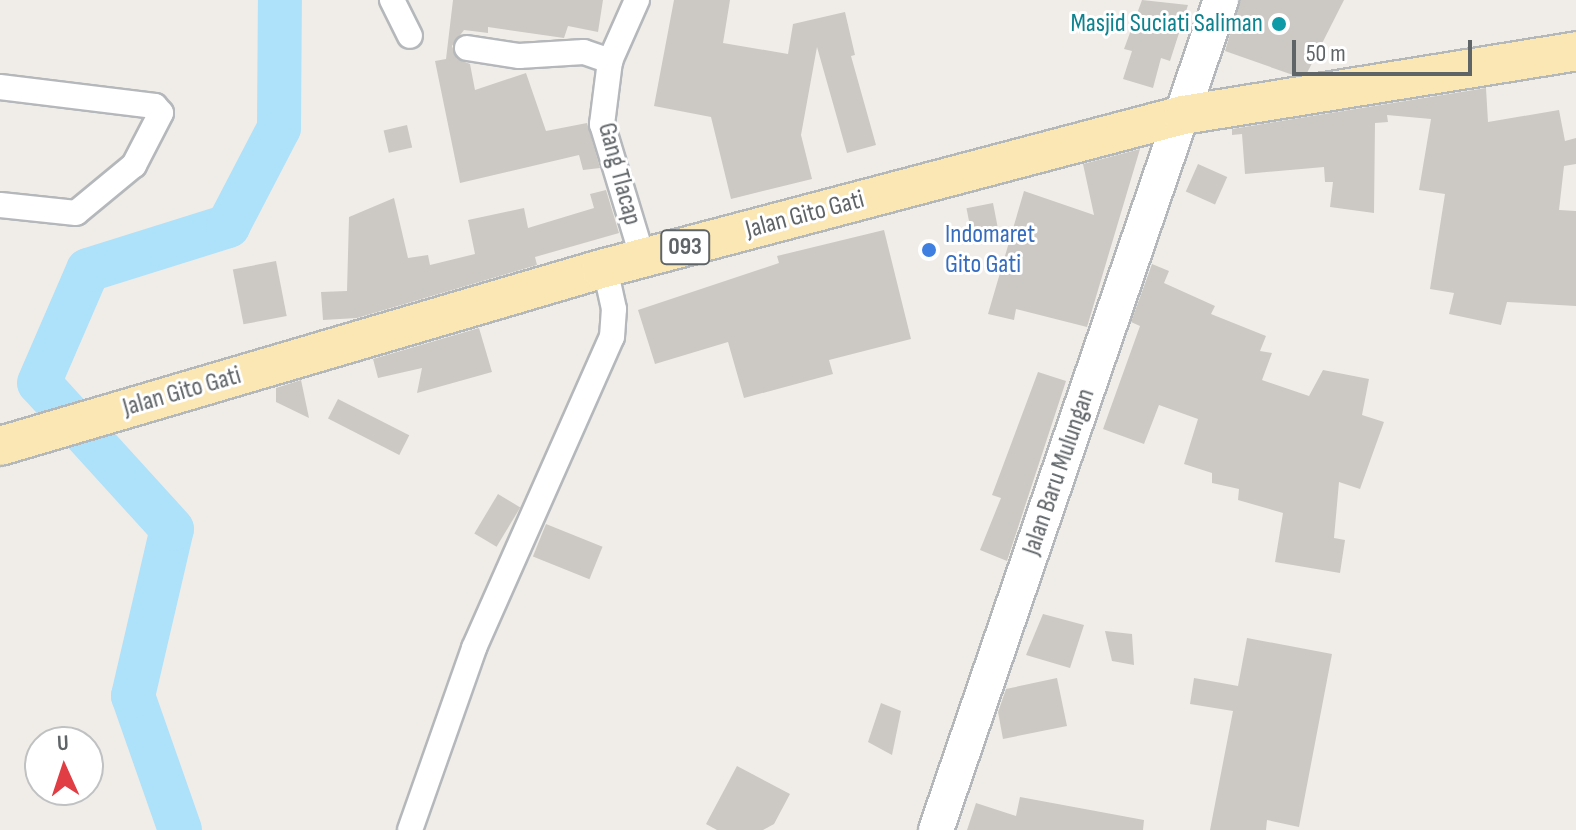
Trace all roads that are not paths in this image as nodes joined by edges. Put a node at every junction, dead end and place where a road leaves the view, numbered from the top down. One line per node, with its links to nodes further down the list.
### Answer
1 (392, 0): 4 (street)
2 (637, 0): 7 (street, Gang Tlacap)
3 (1221, 0): 9 (main road, Jalan Baru Mulungan)
4 (410, 36)
5 (467, 48): 7 (street)
6 (1576, 51): 9 (main road, Jalan Gito Gati / 093)
7 (610, 61): 11 (street, Gang Tlacap)
8 (0, 87): 10 (street)
9 (1183, 115): 11 (main road, Jalan Gito Gati / 093); 15 (main road, Jalan Baru Mulungan)
10 (0, 205)
11 (643, 259): 12 (main road, Jalan Gito Gati / 093)
12 (605, 268): 13 (main road, Jalan Gito Gati / 093); 14 (street)
13 (0, 446)
14 (410, 830)
15 (936, 830)

